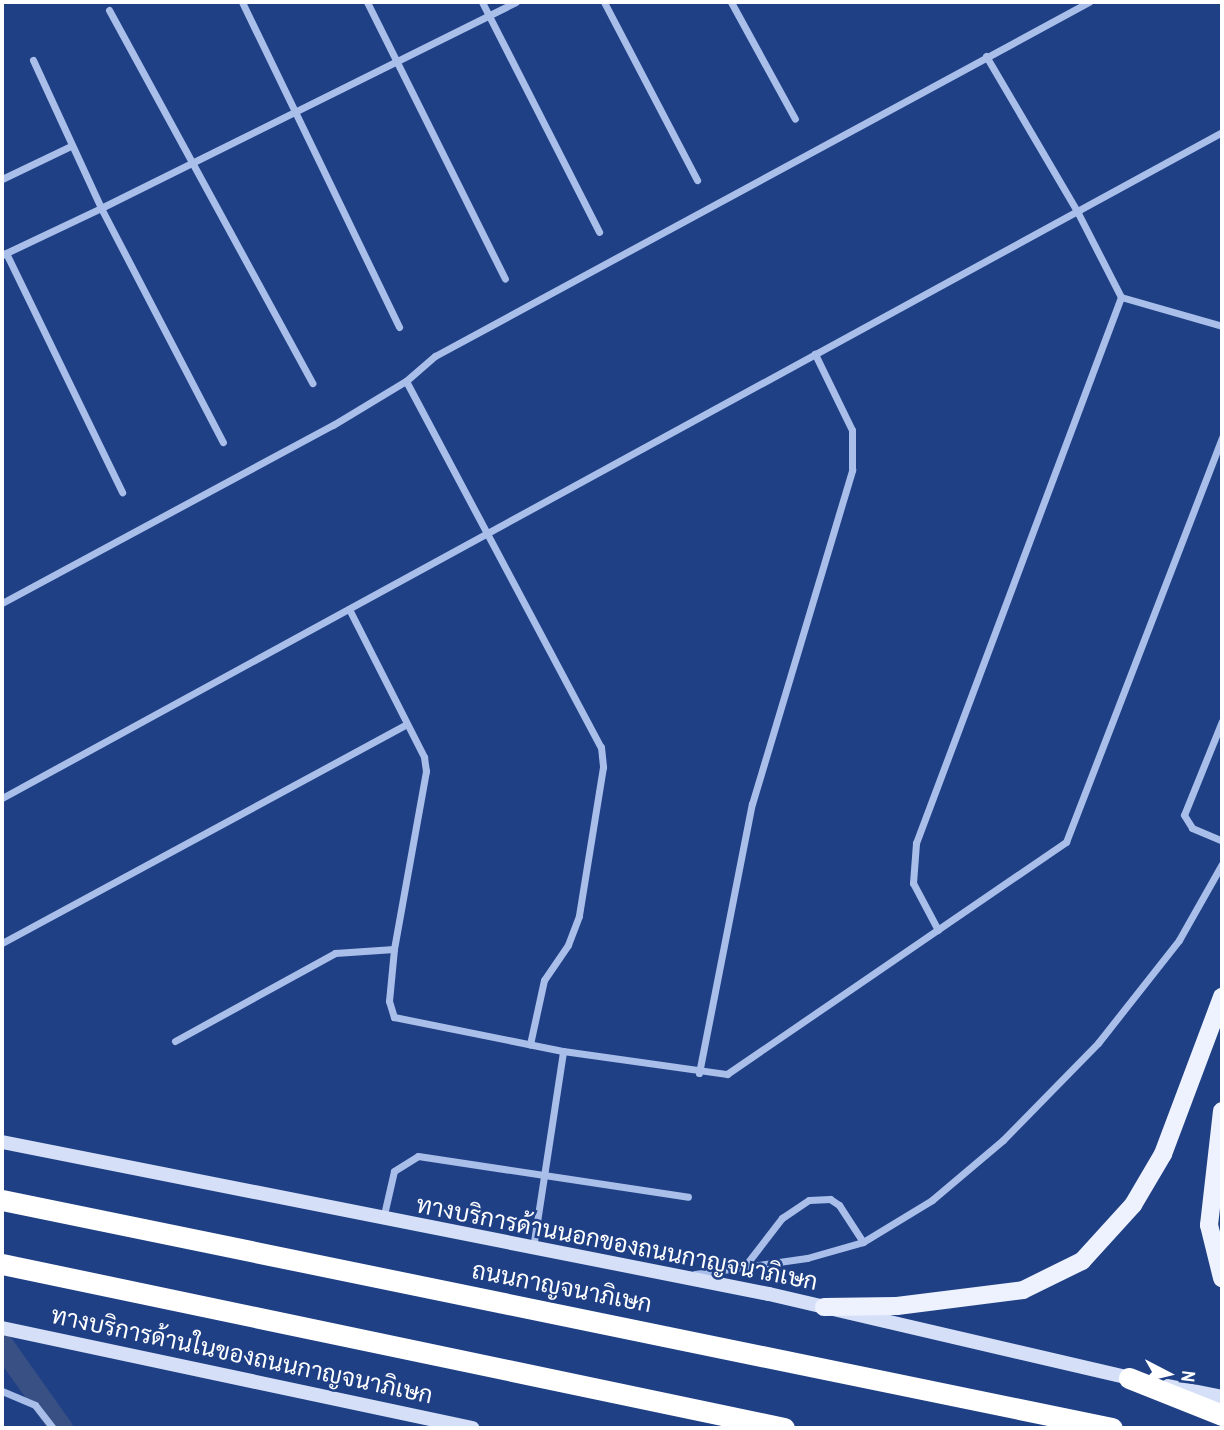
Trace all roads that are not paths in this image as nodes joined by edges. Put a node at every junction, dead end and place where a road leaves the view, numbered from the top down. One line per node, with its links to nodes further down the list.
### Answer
1 (242, 2): 13 (street)
2 (367, 2): 12 (street)
3 (482, 2): 9 (street)
4 (516, 2): 9 (street)
5 (604, 2): 19 (street)
6 (731, 2): 14 (street)
7 (1089, 2): 10 (street)
8 (109, 10): 17 (street)
9 (488, 16): 12 (street); 22 (street)
10 (986, 56): 21 (street); 29 (street)
11 (33, 60): 16 (street)
12 (394, 62): 13 (street); 24 (street)
13 (293, 112): 17 (street); 27 (street)
14 (795, 119)
15 (1222, 132): 21 (street)
16 (71, 146): 18 (street); 20 (street)
17 (194, 161): 20 (street); 30 (street)
18 (2, 179)
19 (697, 180)
20 (101, 208): 23 (street); 32 (street)
21 (1078, 213): 25 (street); 28 (street)
22 (600, 232)
23 (4, 254): 33 (street)
24 (505, 279)
25 (1121, 297): 26 (street); 42 (street)
26 (1222, 326)
27 (399, 327)
28 (815, 354): 34 (street); 49 (street)
29 (406, 381): 34 (street); 35 (street)
30 (312, 383)
31 (1222, 437): 42 (street)
32 (223, 442)
33 (122, 492)
34 (489, 535): 36 (street); 47 (street)
35 (2, 603)
36 (349, 609): 38 (street); 39 (street)
37 (1222, 721): 40 (street)
38 (406, 725): 43 (street); 44 (street)
39 (2, 798)
40 (1222, 841)
41 (1222, 864): 56 (street)
42 (938, 930): 49 (street)
43 (2, 943)
44 (394, 949): 46 (street); 47 (street)
45 (1222, 998): 62 (main road)
46 (175, 1041)
47 (530, 1044): 48 (street)
48 (563, 1051): 49 (street); 52 (street)
49 (699, 1073)
50 (1222, 1111): 61 (main road)
51 (2, 1142): 55 (main road, ทางบริการด้านนอกของถนนกาญจนาภิเษก)
52 (544, 1173): 53 (street); 55 (street); 57 (street)
53 (688, 1197)
54 (2, 1200): 72 (highway, ถนนกาญจนาภิเษก)
55 (383, 1220): 57 (main road, ทางบริการด้านนอกของถนนกาญจนาภิเษก)
56 (863, 1242): 59 (street); 59 (street)
57 (533, 1249): 60 (main road, ทางบริการด้านนอกของถนนกาญจนาภิเษก)
58 (2, 1264): 71 (highway)
59 (745, 1266): 60 (street)
60 (680, 1277): 62 (main road, ทางบริการด้านนอกของถนนกาญจนาภิเษก)
61 (1222, 1278)
62 (824, 1307): 64 (main road, ทางบริการด้านนอกของถนนกาญจนาภิเษก)
63 (2, 1328): 68 (main road, ทางบริการด้านในของถนนกาญจนาภิเษก)
64 (1129, 1378): 66 (main road, ทางบริการด้านนอกของถนนกาญจนาภิเษก); 67 (highway)
65 (2, 1391): 69 (street)
66 (1222, 1396)
67 (1222, 1415)
68 (428, 1424): 70 (main road, ทางบริการด้านในของถนนกาญจนาภิเษก)
69 (53, 1428)
70 (472, 1428)
71 (784, 1428)
72 (1112, 1428)

